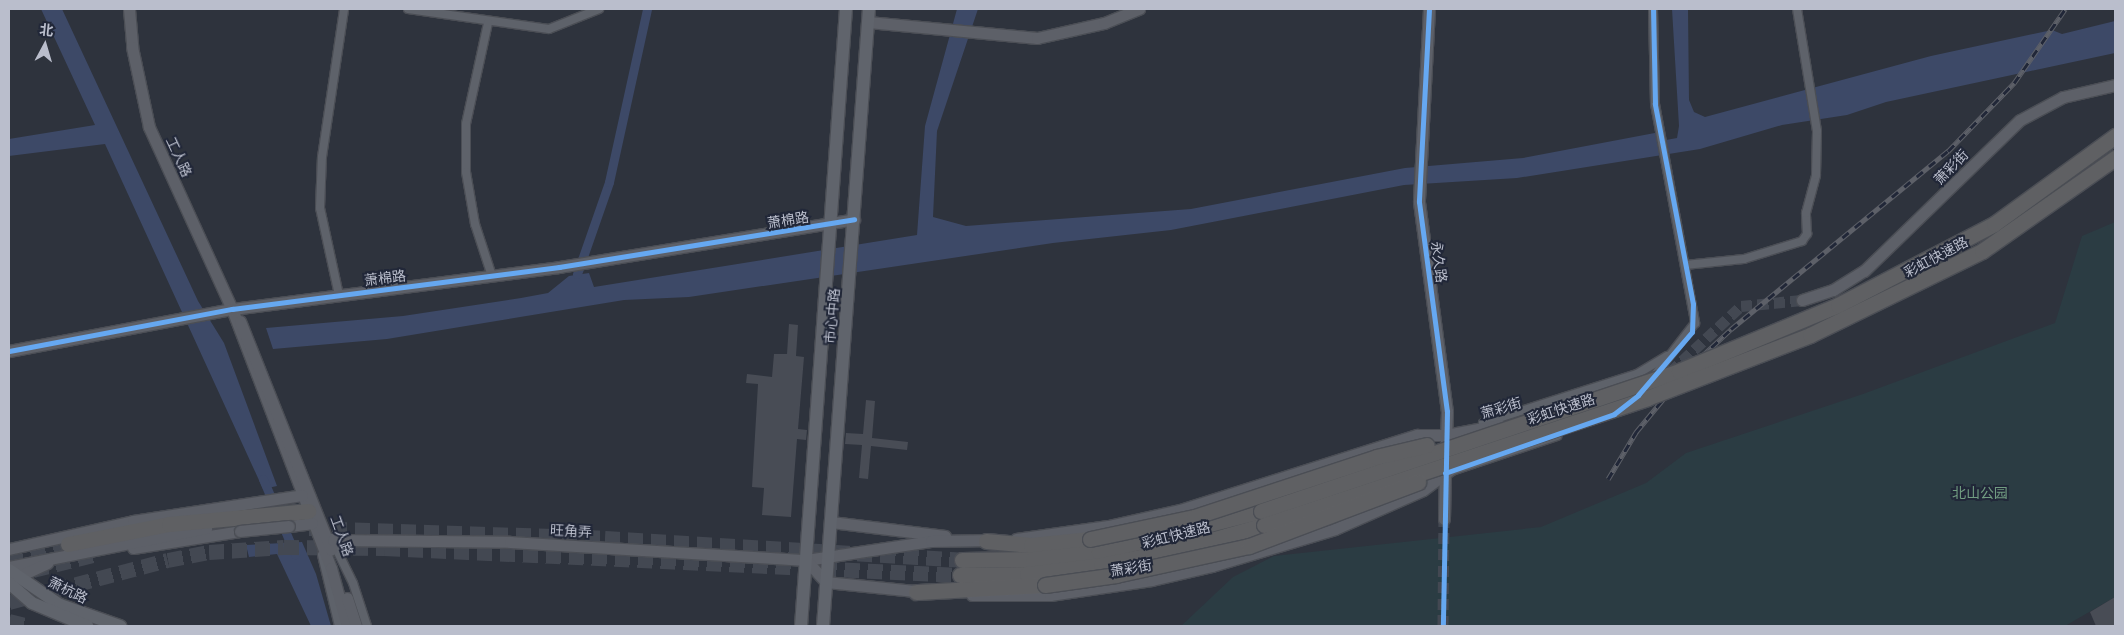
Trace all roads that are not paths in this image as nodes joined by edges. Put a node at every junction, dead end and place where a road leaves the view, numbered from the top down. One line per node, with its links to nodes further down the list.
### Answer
1 (130, 9): 22 (main road, 工人路)
2 (344, 9): 20 (street)
3 (408, 9): 12 (street)
4 (599, 9): 12 (street)
5 (846, 9): 17 (main road, 市心中路)
6 (869, 9): 11 (main road, 市心中路)
7 (1139, 9): 11 (main road)
8 (1429, 9): 28 (main road, 永久路)
9 (1653, 9): 18 (street)
10 (1797, 9): 18 (street)
11 (868, 22): 16 (main road, 市心中路)
12 (488, 23): 19 (street)
13 (2115, 85): 21 (main road, 萧彩街)
14 (2115, 136): 27 (highway, 彩虹快速路, bridge)
15 (2115, 158): 29 (highway, 彩虹快速路, bridge)
16 (854, 219): 17 (main road, 萧棉路); 37 (main road, 市心中路)
17 (827, 225): 19 (main road, 萧棉路); 44 (main road, 市心中路)
18 (1685, 266): 23 (street)
19 (492, 276): 20 (main road, 萧棉路)
20 (339, 296): 22 (main road, 萧棉路)
21 (1802, 298)
22 (232, 309): 24 (main road, 萧棉路); 31 (main road, 工人路); 38 (main road, 工人路)
23 (1677, 350): 28 (street); 30 (street)
24 (9, 351)
25 (1615, 388): 28 (main road, 萧彩街)
26 (1619, 402): 30 (main road, 萧彩街)
27 (1518, 423): 34 (highway, 彩虹快速路, bridge); 40 (highway, bridge)
28 (1446, 435): 30 (main road, 永久路); 40 (main road, 萧彩街)
29 (1523, 439): 34 (highway, 彩虹快速路, bridge); 49 (highway, bridge)
30 (1445, 473): 36 (main road, 永久路); 49 (main road, 萧彩街)
31 (302, 495): 32 (main road); 33 (main road, 工人路)
32 (287, 515): 33 (highway); 35 (highway)
33 (310, 517): 38 (main road, 工人路)
34 (1262, 518): 45 (highway, 彩虹快速路)
35 (237, 519): 41 (highway); 42 (main road); 46 (main road)
36 (1444, 519)
37 (831, 522): 40 (main road, 萧彩街); 43 (main road, 市心中路)
38 (321, 535): 39 (street); 47 (main road, 工人路); 52 (street)
39 (333, 540): 44 (main road, 旺角弄); 55 (street)
40 (986, 541): 43 (main road, 萧彩街)
41 (68, 544)
42 (9, 549)
43 (828, 558): 44 (main road, 萧彩街); 48 (main road, 市心中路)
44 (806, 560): 48 (main road); 56 (main road, 市心中路)
45 (961, 568)
46 (10, 575): 50 (main road, 萧杭路); 51 (main road, 萧杭路)
47 (338, 580): 53 (main road); 54 (main road)
48 (826, 582): 49 (main road, 萧彩街); 57 (main road, 市心中路)
49 (916, 592)
50 (87, 626)
51 (120, 626)
52 (339, 626)
53 (347, 626)
54 (356, 626)
55 (367, 626)
56 (801, 626)
57 (823, 626)

